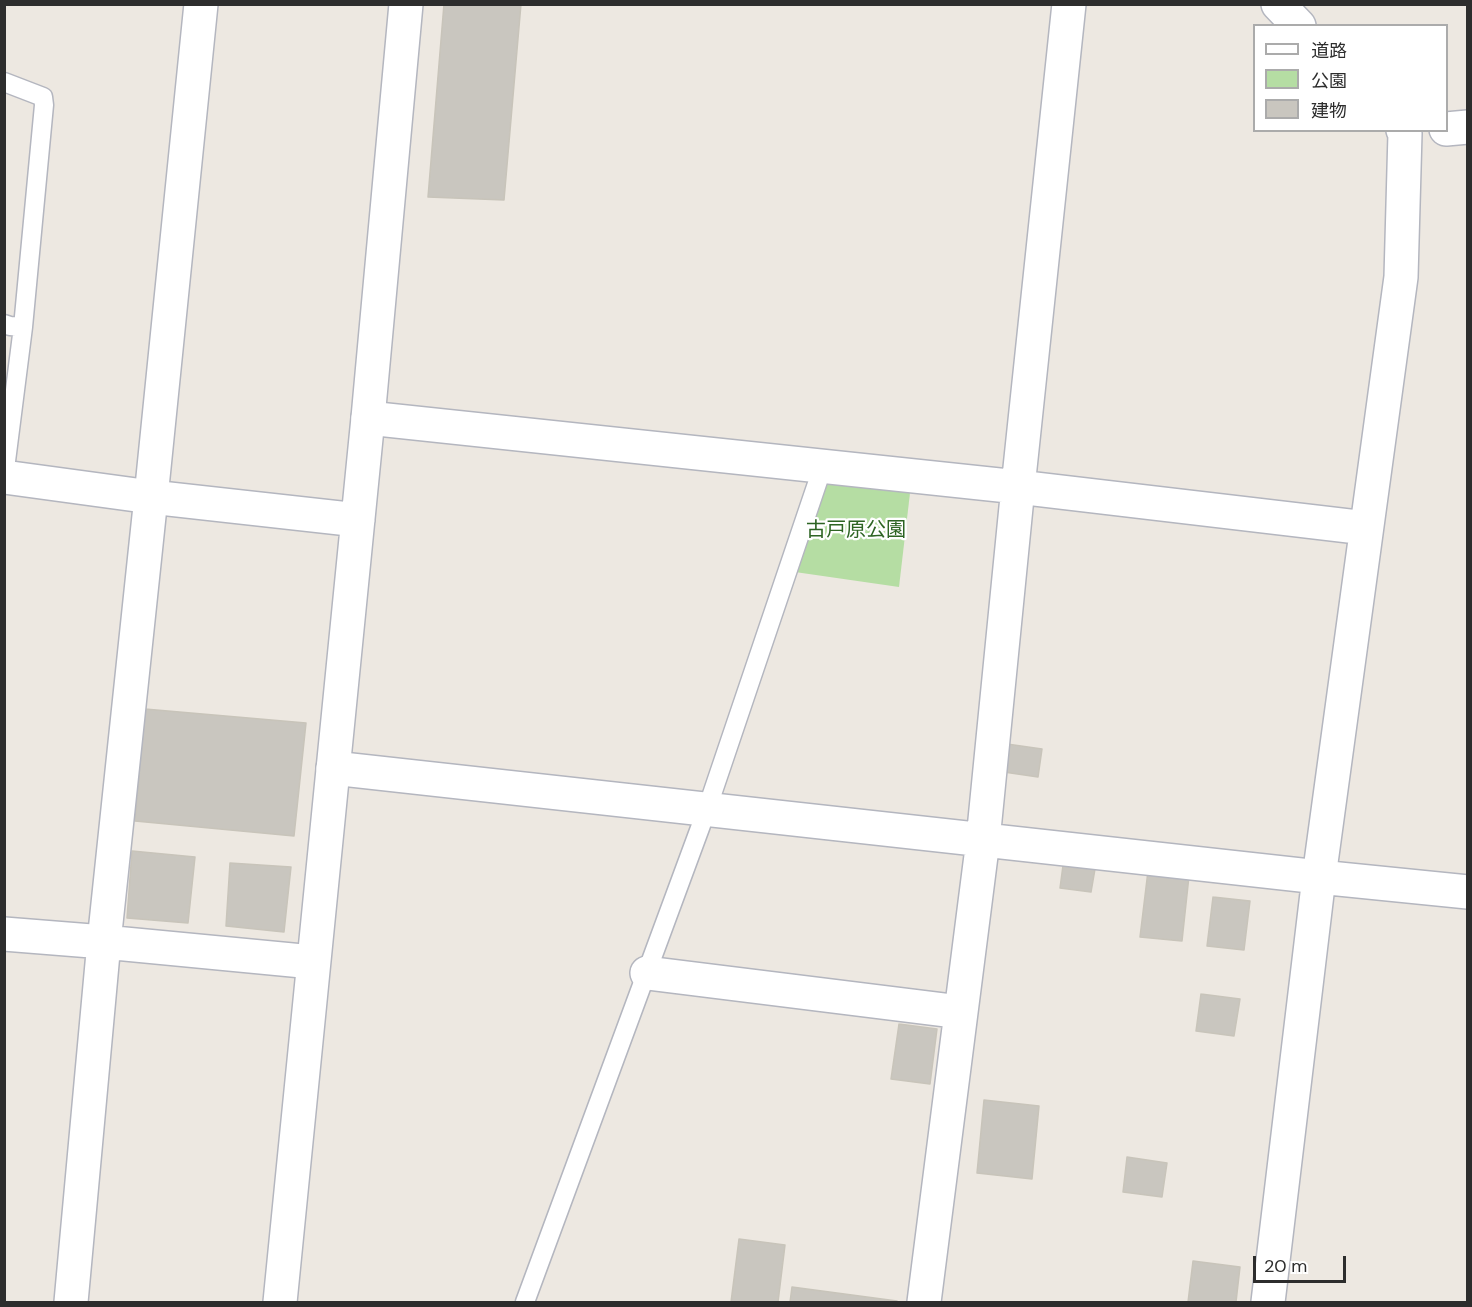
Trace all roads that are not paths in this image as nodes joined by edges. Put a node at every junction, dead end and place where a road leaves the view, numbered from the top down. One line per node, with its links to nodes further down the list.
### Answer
1 (201, 4): 16 (street)
2 (406, 4): 12 (street)
3 (1070, 4): 15 (street)
4 (1278, 4): 5 (street)
5 (1297, 24)
6 (4, 82): 11 (lane)
7 (1467, 127): 8 (street)
8 (1448, 129)
9 (1413, 132): 18 (street)
10 (4, 324): 11 (lane)
11 (23, 327): 14 (lane)
12 (368, 418): 13 (street); 17 (street)
13 (823, 466): 15 (street); 20 (lane)
14 (5, 477): 16 (street)
15 (1018, 487): 18 (street); 21 (street)
16 (151, 497): 17 (street); 25 (street)
17 (358, 520): 19 (street)
18 (1366, 528): 22 (street)
19 (333, 768): 20 (street); 26 (street)
20 (707, 809): 21 (street); 27 (lane)
21 (983, 840): 22 (street); 28 (street)
22 (1319, 877): 23 (street); 33 (street)
23 (1467, 892)
24 (4, 934): 25 (street)
25 (104, 942): 26 (street); 29 (street)
26 (313, 962): 30 (street)
27 (647, 973): 28 (street); 31 (lane)
28 (961, 1012): 32 (street)
29 (71, 1302)
30 (280, 1302)
31 (525, 1302)
32 (924, 1302)
33 (1268, 1302)

